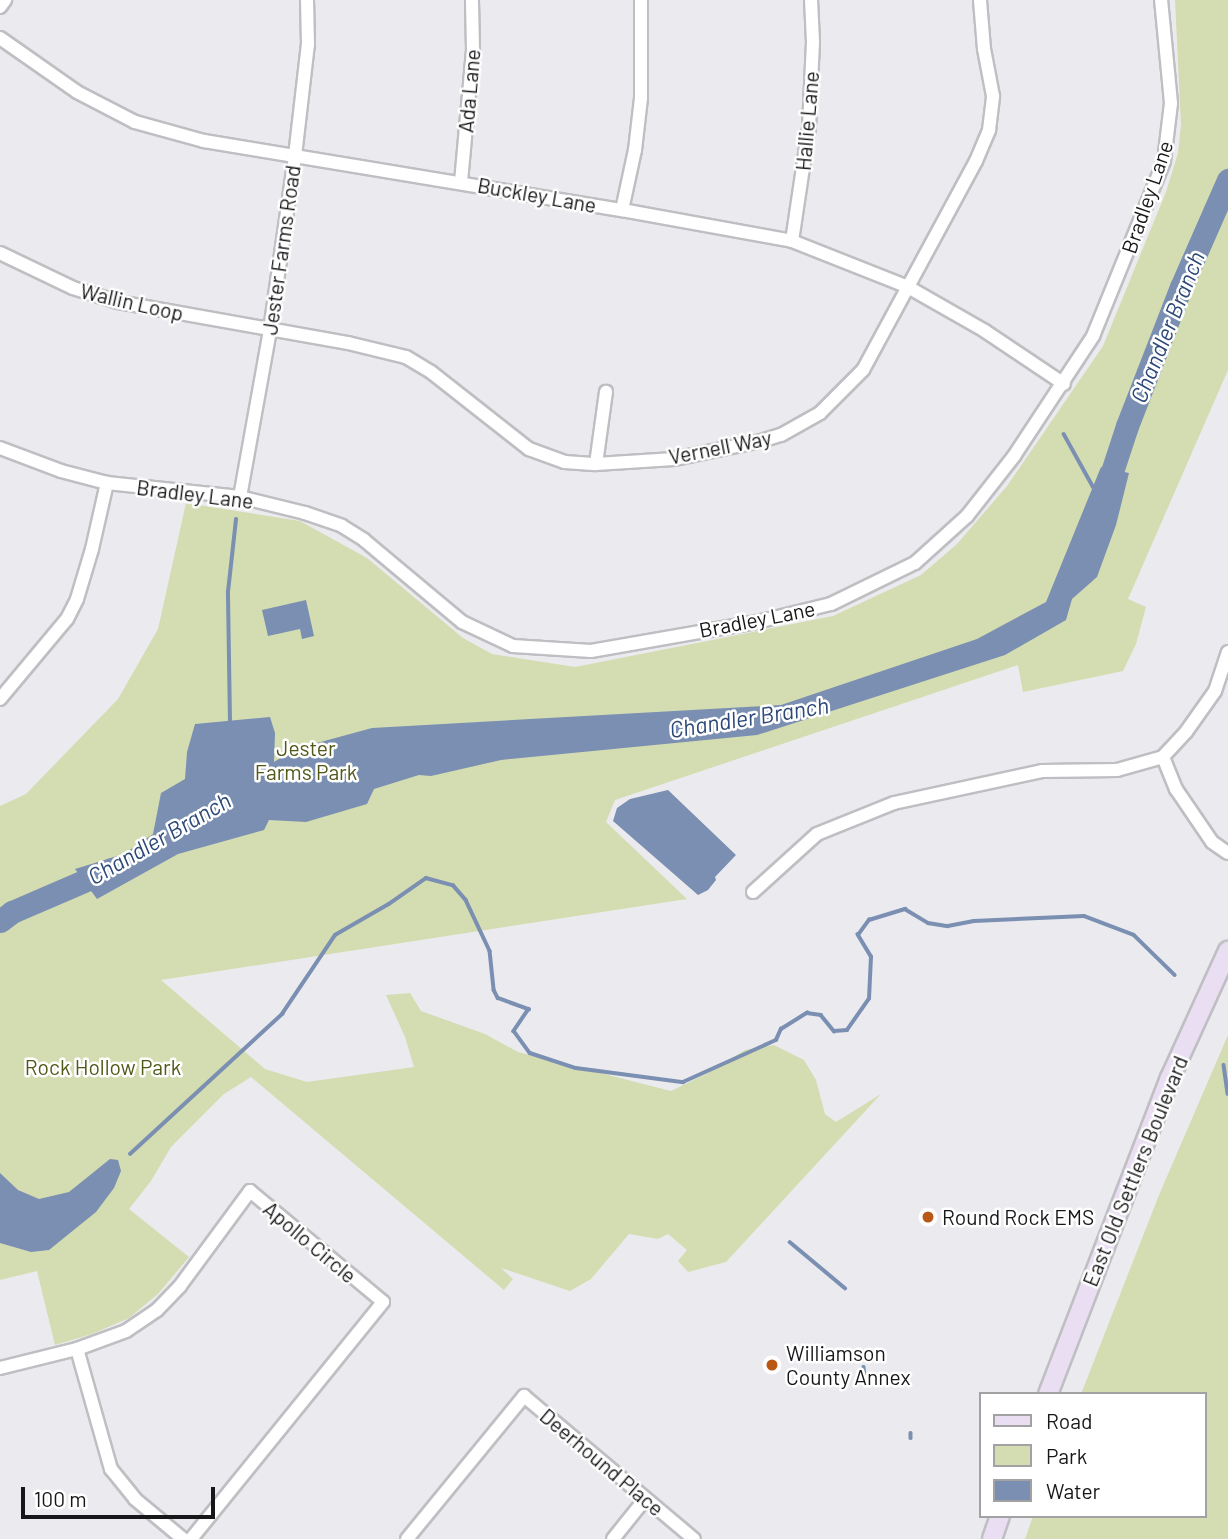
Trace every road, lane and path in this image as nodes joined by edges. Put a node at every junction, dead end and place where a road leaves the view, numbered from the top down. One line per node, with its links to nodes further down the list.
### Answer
1 (5, 0): 8 (street)
2 (307, 0): 10 (street, Jester Farms Road)
3 (472, 0): 11 (street, Ada Lane)
4 (640, 0): 12 (street)
5 (811, 0): 13 (street, Hallie Lane)
6 (980, 0): 15 (street, Vernell Way)
7 (1161, 0): 17 (street, Bradley Lane)
8 (0, 7)
9 (0, 38): 10 (street, Buckley Lane)
10 (295, 156): 11 (street, Buckley Lane); 16 (street, Jester Farms Road)
11 (461, 183): 12 (street, Buckley Lane)
12 (622, 210): 13 (street, Buckley Lane)
13 (792, 242): 15 (street, Buckley Lane)
14 (0, 253): 16 (street, Wallin Loop)
15 (908, 287): 17 (street, Buckley Lane); 20 (street, Vernell Way)
16 (270, 330): 20 (street, Vernell Way); 22 (street, Jester Farms Road)
17 (1064, 384): 22 (street, Bradley Lane)
18 (606, 392): 20 (street)
19 (0, 448): 21 (street, Bradley Lane)
20 (596, 464)
21 (107, 483): 22 (street, Bradley Lane); 24 (street)
22 (240, 498)
23 (1228, 652): 25 (street)
24 (0, 699)
25 (1163, 757): 26 (street); 27 (street)
26 (1228, 853)
27 (753, 892)
28 (1228, 951): 31 (main road, East Old Settlers Boulevard)
29 (77, 1349): 30 (street, Apollo Circle); 34 (street); 35 (street, Apollo Circle)
30 (0, 1368)
31 (1049, 1392)
32 (645, 1499): 36 (street, Deerhound Place); 37 (street); 38 (street, Deerhound Place)
33 (999, 1518): 39 (main road)
34 (183, 1539)
35 (191, 1539)
36 (408, 1539)
37 (613, 1539)
38 (694, 1539)
39 (992, 1539)

